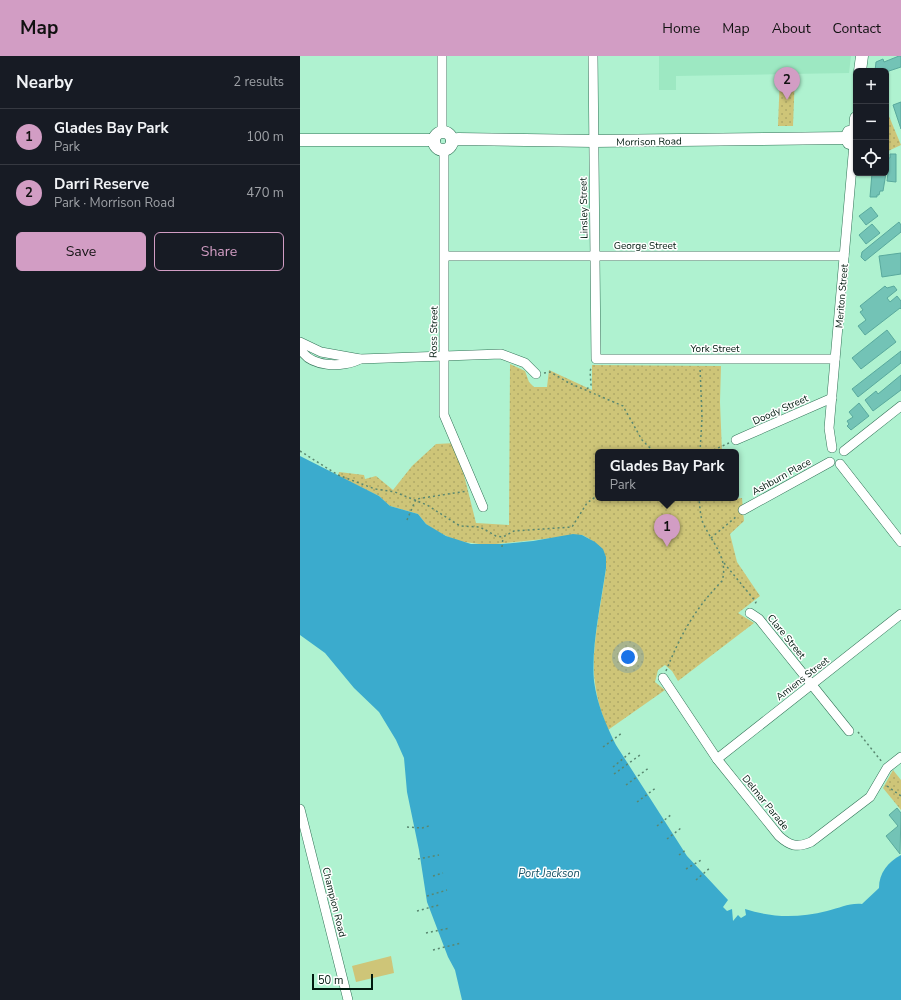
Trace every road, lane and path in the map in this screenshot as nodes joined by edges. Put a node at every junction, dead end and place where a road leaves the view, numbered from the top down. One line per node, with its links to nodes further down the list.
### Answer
1 (442, 56): 5 (street)
2 (593, 56): 8 (street, Linsley Street)
3 (862, 56): 4 (street)
4 (860, 68)
5 (438, 136): 7 (street); 9 (street)
6 (853, 137): 8 (street, Morrison Road); 12 (street, Meriton Street)
7 (300, 140)
8 (594, 141): 9 (street, Morrison Road); 11 (street, Linsley Street)
9 (448, 145): 10 (street, Ross Street)
10 (445, 256): 11 (street, George Street); 15 (street, Ross Street)
11 (595, 256): 12 (street, George Street); 17 (street, Linsley Street)
12 (844, 256): 19 (street, Meriton Street)
13 (300, 342): 16 (street)
14 (300, 347): 16 (street)
15 (444, 356): 16 (street); 20 (street); 33 (street, Ross Street)
16 (360, 359)
17 (596, 359): 18 (street, York Street); 21 (path)
18 (700, 359): 19 (street, York Street); 27 (path)
19 (835, 360): 22 (street, Meriton Street)
20 (536, 374): 21 (path)
21 (587, 389): 26 (path)
22 (832, 398): 24 (street, Doody Street); 25 (street, Meriton Street)
23 (901, 406): 30 (street)
24 (736, 440): 28 (path)
25 (832, 448): 30 (street); 31 (street)
26 (651, 449)
27 (700, 449)
28 (716, 449)
29 (300, 451): 35 (path)
30 (844, 451): 32 (street)
31 (830, 462): 32 (street); 38 (street, Ashburn Place)
32 (840, 464): 42 (street)
33 (476, 490): 35 (path); 37 (street, Ross Street)
34 (595, 497): 40 (path)
35 (416, 501): 39 (path); 40 (path)
36 (699, 501): 41 (path)
37 (483, 507)
38 (743, 510): 41 (path)
39 (407, 520)
40 (503, 537): 43 (path)
41 (711, 538): 44 (path)
42 (901, 542)
43 (502, 547)
44 (724, 563): 45 (path); 47 (path)
45 (750, 613): 48 (street, Clare Street)
46 (901, 614): 48 (street, Amiens Street)
47 (663, 678): 56 (street, Delmar Parade)
48 (812, 684): 49 (street, Clare Street); 56 (street, Amiens Street)
49 (849, 731)
50 (622, 733): 52 (path)
51 (859, 733): 59 (path)
52 (603, 747)
53 (632, 752): 57 (path)
54 (640, 755): 60 (path)
55 (901, 757): 59 (street)
56 (717, 759): 61 (street, Delmar Parade)
57 (613, 767)
58 (650, 767): 62 (path)
59 (887, 768): 61 (street, Delmar Parade)
60 (614, 774)
61 (880, 782): 64 (path)
62 (626, 785)
63 (657, 787): 65 (path)
64 (901, 796)
65 (637, 802)
66 (300, 809): 91 (street, Champion Road)
67 (672, 814): 69 (path)
68 (429, 826): 70 (path)
69 (657, 826)
70 (406, 827)
71 (681, 828): 72 (path)
72 (666, 839)
73 (687, 849): 75 (path)
74 (439, 854): 76 (path)
75 (679, 855)
76 (418, 859)
77 (703, 859): 79 (path)
78 (711, 867): 82 (path)
79 (686, 869)
80 (443, 874): 81 (path)
81 (433, 876)
82 (696, 880)
83 (447, 890): 84 (path)
84 (427, 896)
85 (439, 906): 86 (path)
86 (417, 911)
87 (450, 928): 88 (path)
88 (426, 933)
89 (461, 943): 90 (path)
90 (433, 950)
91 (348, 1000)

